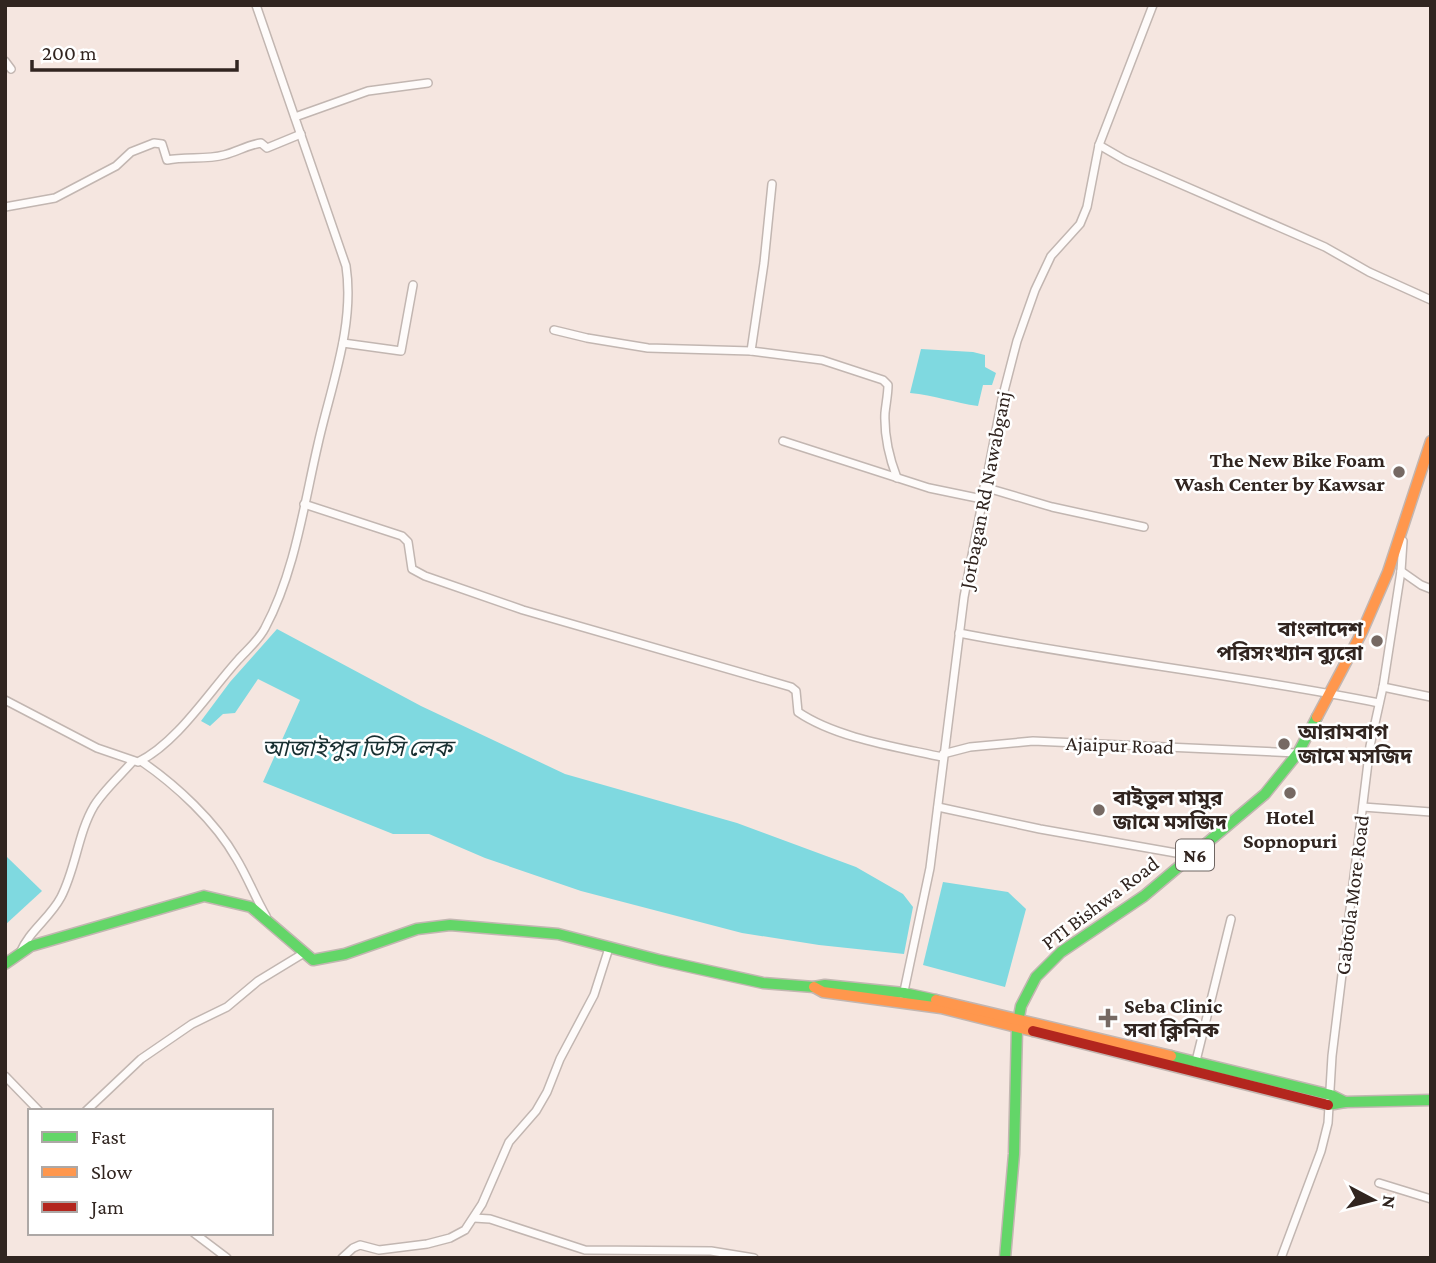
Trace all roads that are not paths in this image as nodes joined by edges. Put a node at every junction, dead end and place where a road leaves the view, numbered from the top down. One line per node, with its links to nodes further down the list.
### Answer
1 (256, 5): 6 (street)
2 (1153, 5): 8 (street, Jorbagan Rd Nawabganj)
3 (5, 61): 4 (street)
4 (11, 69)
5 (428, 83): 6 (street)
6 (295, 117): 7 (street)
7 (300, 134): 10 (street); 14 (street)
8 (1099, 145): 12 (street); 19 (street, Jorbagan Rd Nawabganj)
9 (772, 184): 15 (street)
10 (5, 207)
11 (413, 285): 14 (street)
12 (1431, 300)
13 (554, 330): 15 (street)
14 (343, 343): 21 (street)
15 (751, 351): 18 (street)
16 (783, 441): 18 (street)
17 (1431, 441): 23 (main road, PTI Bishwa Road / N6)
18 (897, 478): 20 (street)
19 (985, 487): 20 (street, Jorbagan Rd Nawabganj); 22 (street)
20 (982, 499): 26 (street, Jorbagan Rd Nawabganj)
21 (304, 504): 33 (street); 34 (street)
22 (1144, 527)
23 (1402, 527): 24 (street, Gabtola More Road); 28 (main road, PTI Bishwa Road / N6)
24 (1401, 571): 25 (street); 27 (street, Gabtola More Road)
25 (1431, 589)
26 (959, 633): 28 (street); 33 (street, Jorbagan Rd Nawabganj)
27 (1383, 687): 29 (street); 31 (street, Gabtola More Road)
28 (1331, 694): 31 (street); 32 (main road, PTI Bishwa Road / N6)
29 (1431, 697)
30 (5, 700): 34 (street)
31 (1379, 704): 36 (street, Gabtola More Road)
32 (1298, 753): 33 (street, Ajaipur Road); 38 (main road, PTI Bishwa Road / N6)
33 (942, 756): 35 (street, Jorbagan Rd Nawabganj)
34 (137, 761): 40 (street); 43 (street)
35 (938, 807): 38 (street); 45 (street, Jorbagan Rd Nawabganj)
36 (1363, 807): 37 (street); 49 (street, Gabtola More Road)
37 (1431, 812)
38 (1194, 856): 46 (main road, PTI Bishwa Road / N6)
39 (1231, 919): 47 (street)
40 (269, 922): 42 (main road); 43 (main road)
41 (609, 948): 42 (main road); 45 (main road); 55 (street)
42 (304, 953): 52 (street)
43 (19, 955): 44 (main road)
44 (5, 964)
45 (903, 997): 46 (main road)
46 (1017, 1023): 47 (main road); 60 (main road, PTI Bishwa Road / N6)
47 (1194, 1068): 49 (main road)
48 (5, 1076): 51 (street)
49 (1330, 1100): 50 (main road); 61 (street, Gabtola More Road)
50 (1431, 1100)
51 (37, 1109)
52 (88, 1109)
53 (1379, 1182): 54 (street)
54 (1431, 1199)
55 (474, 1218): 58 (street); 59 (street)
56 (197, 1235): 57 (street)
57 (227, 1258)
58 (342, 1258)
59 (754, 1258)
60 (1004, 1258)
61 (1281, 1258)

